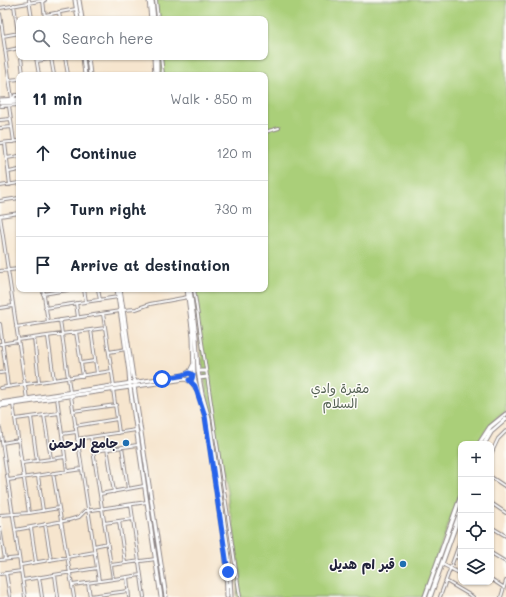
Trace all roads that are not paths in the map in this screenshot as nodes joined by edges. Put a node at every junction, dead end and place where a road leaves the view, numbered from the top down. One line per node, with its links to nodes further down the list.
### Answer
1 (43, 0): 7 (street); 14 (street)
2 (75, 0): 11 (street)
3 (79, 0): 9 (street)
4 (149, 0): 20 (street)
5 (152, 0): 21 (street)
6 (156, 0): 22 (street)
7 (29, 2): 8 (street); 16 (street)
8 (14, 5): 10 (street); 15 (street)
9 (80, 6): 11 (street); 19 (street)
10 (0, 8)
11 (76, 8): 12 (street); 18 (street)
12 (60, 12): 14 (street); 17 (street)
13 (0, 14): 23 (street)
14 (45, 15)
15 (16, 16)
16 (31, 16)
17 (60, 16)
18 (77, 16)
19 (82, 16)
20 (151, 16)
21 (154, 16)
22 (158, 16)
23 (1, 24): 25 (street)
24 (16, 34): 25 (street)
25 (3, 36): 27 (street)
26 (0, 40): 27 (street)
27 (4, 40): 29 (street)
28 (16, 49): 29 (street)
29 (5, 51): 48 (street)
30 (21, 60): 39 (street)
31 (41, 60): 38 (street)
32 (51, 60): 41 (street)
33 (66, 60): 42 (street)
34 (83, 60): 43 (street)
35 (88, 60): 44 (street)
36 (155, 60): 45 (street)
37 (161, 60): 46 (street)
38 (36, 61): 40 (street)
39 (23, 72)
40 (38, 72)
41 (53, 72)
42 (68, 72)
43 (85, 72)
44 (90, 72)
45 (156, 72)
46 (163, 72)
47 (16, 79): 48 (street)
48 (9, 80): 50 (street)
49 (16, 96): 50 (street)
50 (13, 99): 51 (street); 54 (street)
51 (16, 100)
52 (16, 102): 54 (street)
53 (16, 103): 55 (street)
54 (0, 104): 55 (street)
55 (9, 106): 56 (street)
56 (11, 119): 57 (street); 58 (street)
57 (0, 120)
58 (12, 127): 59 (street); 62 (street)
59 (0, 128)
60 (279, 128): 61 (street)
61 (268, 131)
62 (14, 142): 64 (street)
63 (0, 143): 64 (street)
64 (5, 143): 66 (street)
65 (16, 156): 66 (street)
66 (7, 158): 68 (street)
67 (16, 171): 68 (street)
68 (9, 172): 70 (street)
69 (16, 184): 70 (street)
70 (10, 185): 71 (street)
71 (0, 186)
72 (16, 198): 73 (street)
73 (0, 201)
74 (16, 213): 75 (street)
75 (0, 216): 76 (street)
76 (1, 227): 78 (street)
77 (16, 269): 78 (street)
78 (8, 270): 79 (street); 94 (street)
79 (0, 271)
80 (55, 292): 88 (street)
81 (84, 292): 92 (street)
82 (99, 292): 91 (street)
83 (117, 292): 89 (street)
84 (120, 292): 97 (street)
85 (188, 292): 90 (street)
86 (188, 292): 111 (street)
87 (194, 292): 123 (street)
88 (43, 294): 96 (street)
89 (118, 297): 91 (street); 97 (street)
90 (188, 297): 97 (street); 111 (street)
91 (100, 300): 92 (street)
92 (86, 302): 93 (street)
93 (76, 303): 96 (street); 99 (street)
94 (13, 306): 95 (street); 103 (street)
95 (0, 308)
96 (46, 308): 101 (street)
97 (122, 311): 98 (street); 115 (street); 137 (street)
98 (103, 314): 99 (street); 104 (street)
99 (78, 317): 100 (street)
100 (60, 320): 101 (street); 108 (street)
101 (48, 322): 103 (street)
102 (0, 324): 105 (street)
103 (16, 327): 112 (street)
104 (105, 328): 106 (street); 116 (street)
105 (0, 330): 113 (street)
106 (91, 330): 107 (street); 119 (street)
107 (76, 332): 108 (street); 120 (street)
108 (62, 335): 109 (street); 131 (street)
109 (48, 337): 110 (street); 133 (street)
110 (34, 338): 112 (street); 135 (street)
111 (195, 338): 114 (street)
112 (18, 341): 113 (street); 136 (street)
113 (1, 344): 117 (street)
114 (195, 346): 121 (street); 125 (street)
115 (126, 349): 116 (street); 138 (street)
116 (109, 352): 122 (street)
117 (5, 358): 118 (street); 124 (street)
118 (0, 359)
119 (95, 361): 120 (street); 127 (street)
120 (81, 363): 129 (street)
121 (193, 365): 128 (street); 142 (street)
122 (112, 371): 127 (street); 141 (street)
123 (206, 371): 125 (street); 130 (street)
124 (6, 372): 126 (street); 139 (street)
125 (198, 372): 132 (street)
126 (0, 373)
127 (97, 373): 129 (street)
128 (188, 373): 134 (street); 137 (street)
129 (83, 376): 131 (street)
130 (207, 377): 132 (street); 277 (street)
131 (68, 378): 133 (street); 143 (street)
132 (199, 378): 147 (street)
133 (54, 380): 135 (street)
134 (189, 380): 137 (street); 142 (street)
135 (40, 382): 136 (street)
136 (24, 384): 139 (street); 145 (street)
137 (135, 384): 138 (street); 190 (street)
138 (129, 385): 141 (street); 162 (street)
139 (8, 386): 140 (street)
140 (0, 388)
141 (114, 388): 143 (street); 150 (street)
142 (198, 392): 147 (street)
143 (71, 394): 144 (street); 145 (street); 152 (street)
144 (57, 398): 145 (street); 153 (street)
145 (28, 400): 146 (street)
146 (22, 401): 148 (street); 149 (street)
147 (202, 402): 252 (street)
148 (0, 403)
149 (13, 404): 151 (street); 157 (street)
150 (116, 405): 152 (street); 158 (street)
151 (0, 406)
152 (73, 411): 160 (street)
153 (59, 413): 155 (street); 166 (street)
154 (506, 414): 171 (main road)
155 (44, 415): 156 (street); 180 (street)
156 (30, 417): 157 (street); 181 (street)
157 (16, 419): 170 (street)
158 (117, 419): 160 (street); 165 (street)
159 (506, 419): 172 (main road)
160 (75, 426): 164 (street)
161 (0, 428): 173 (street)
162 (136, 430): 165 (street); 174 (street)
163 (506, 431): 176 (street)
164 (76, 432): 166 (street); 169 (street)
165 (119, 433): 167 (street)
166 (62, 434): 179 (street)
167 (105, 435): 168 (street); 177 (street)
168 (91, 437): 169 (street); 178 (street)
169 (77, 439): 183 (street)
170 (19, 440): 173 (street); 182 (street)
171 (481, 441)
172 (486, 441)
173 (2, 442): 189 (street)
174 (138, 445): 175 (street); 191 (street)
175 (122, 447): 177 (street); 193 (street)
176 (494, 448)
177 (108, 450): 178 (street); 196 (street)
178 (94, 451): 197 (street)
179 (65, 457): 180 (street); 184 (street)
180 (51, 459): 181 (street)
181 (36, 461): 182 (street)
182 (22, 463): 187 (street)
183 (82, 469): 184 (street); 204 (street)
184 (67, 471): 185 (street)
185 (53, 474): 186 (street); 202 (street)
186 (38, 476): 187 (street); 205 (street)
187 (24, 478): 189 (street); 206 (street)
188 (494, 479): 192 (street)
189 (8, 480): 209 (street)
190 (149, 483): 191 (street); 194 (street)
191 (144, 485): 193 (street); 195 (street)
192 (506, 488)
193 (128, 489): 196 (street)
194 (150, 490): 195 (street); 264 (street)
195 (145, 491): 198 (street)
196 (114, 492): 197 (street)
197 (100, 494): 203 (street)
198 (147, 502): 200 (street); 230 (street)
199 (458, 504): 278 (main road)
200 (131, 505): 203 (street); 211 (street)
201 (494, 505): 208 (street)
202 (59, 508): 205 (street); 212 (street)
203 (102, 509): 204 (street); 214 (street)
204 (89, 510): 212 (street); 222 (street)
205 (43, 511): 206 (street)
206 (29, 513): 209 (street)
207 (460, 513): 238 (main road)
208 (506, 513)
209 (13, 514): 210 (street); 219 (street)
210 (0, 515)
211 (133, 519): 213 (street); 235 (street)
212 (61, 521): 215 (street); 226 (street)
213 (119, 521): 214 (street); 237 (street)
214 (104, 523): 221 (street)
215 (45, 524): 216 (street); 233 (street)
216 (31, 527): 219 (street); 234 (street)
217 (494, 528): 220 (street)
218 (0, 530): 232 (street)
219 (15, 530): 228 (street)
220 (506, 536)
221 (108, 543): 222 (street); 240 (street)
222 (94, 546): 224 (street)
223 (458, 548): 227 (street)
224 (94, 552): 226 (street); 241 (street)
225 (494, 555): 236 (street)
226 (68, 556): 233 (street); 244 (street)
227 (455, 556): 229 (street); 242 (street)
228 (19, 558): 232 (street); 239 (street)
229 (458, 558)
230 (156, 559): 235 (street); 263 (street)
231 (0, 560): 232 (street)
232 (5, 560)
233 (51, 560): 234 (street)
234 (36, 562): 239 (street)
235 (139, 562): 237 (street); 249 (street)
236 (506, 562)
237 (125, 563): 240 (street)
238 (442, 564): 242 (street); 279 (main road)
239 (20, 565): 243 (street)
240 (111, 565): 253 (street)
241 (97, 568): 244 (street); 255 (street)
242 (450, 568): 245 (street); 256 (street)
243 (21, 571): 246 (street); 254 (street)
244 (71, 572): 248 (street); 260 (street)
245 (458, 572)
246 (6, 573): 247 (street); 265 (street)
247 (0, 574)
248 (55, 575): 250 (street); 268 (street)
249 (141, 575): 251 (street); 272 (street)
250 (39, 577): 254 (street); 267 (street)
251 (126, 577): 253 (street); 262 (street)
252 (229, 578): 275 (street); 276 (street)
253 (113, 579): 255 (street)
254 (23, 580): 266 (street)
255 (99, 581): 259 (street)
256 (446, 581): 280 (street); 281 (street)
257 (494, 581): 261 (street)
258 (506, 581): 261 (street)
259 (88, 582): 260 (street); 270 (street)
260 (73, 585): 269 (street)
261 (504, 588): 282 (street)
262 (128, 591): 270 (street); 271 (street)
263 (160, 592): 264 (street); 273 (street)
264 (165, 592): 274 (street)
265 (10, 597)
266 (25, 597)
267 (42, 597)
268 (58, 597)
269 (74, 597)
270 (90, 597)
271 (129, 597)
272 (144, 597)
273 (161, 597)
274 (166, 597)
275 (227, 597)
276 (231, 597)
277 (240, 597)
278 (425, 597)
279 (430, 597)
280 (440, 597)
281 (472, 597)
282 (501, 597)

